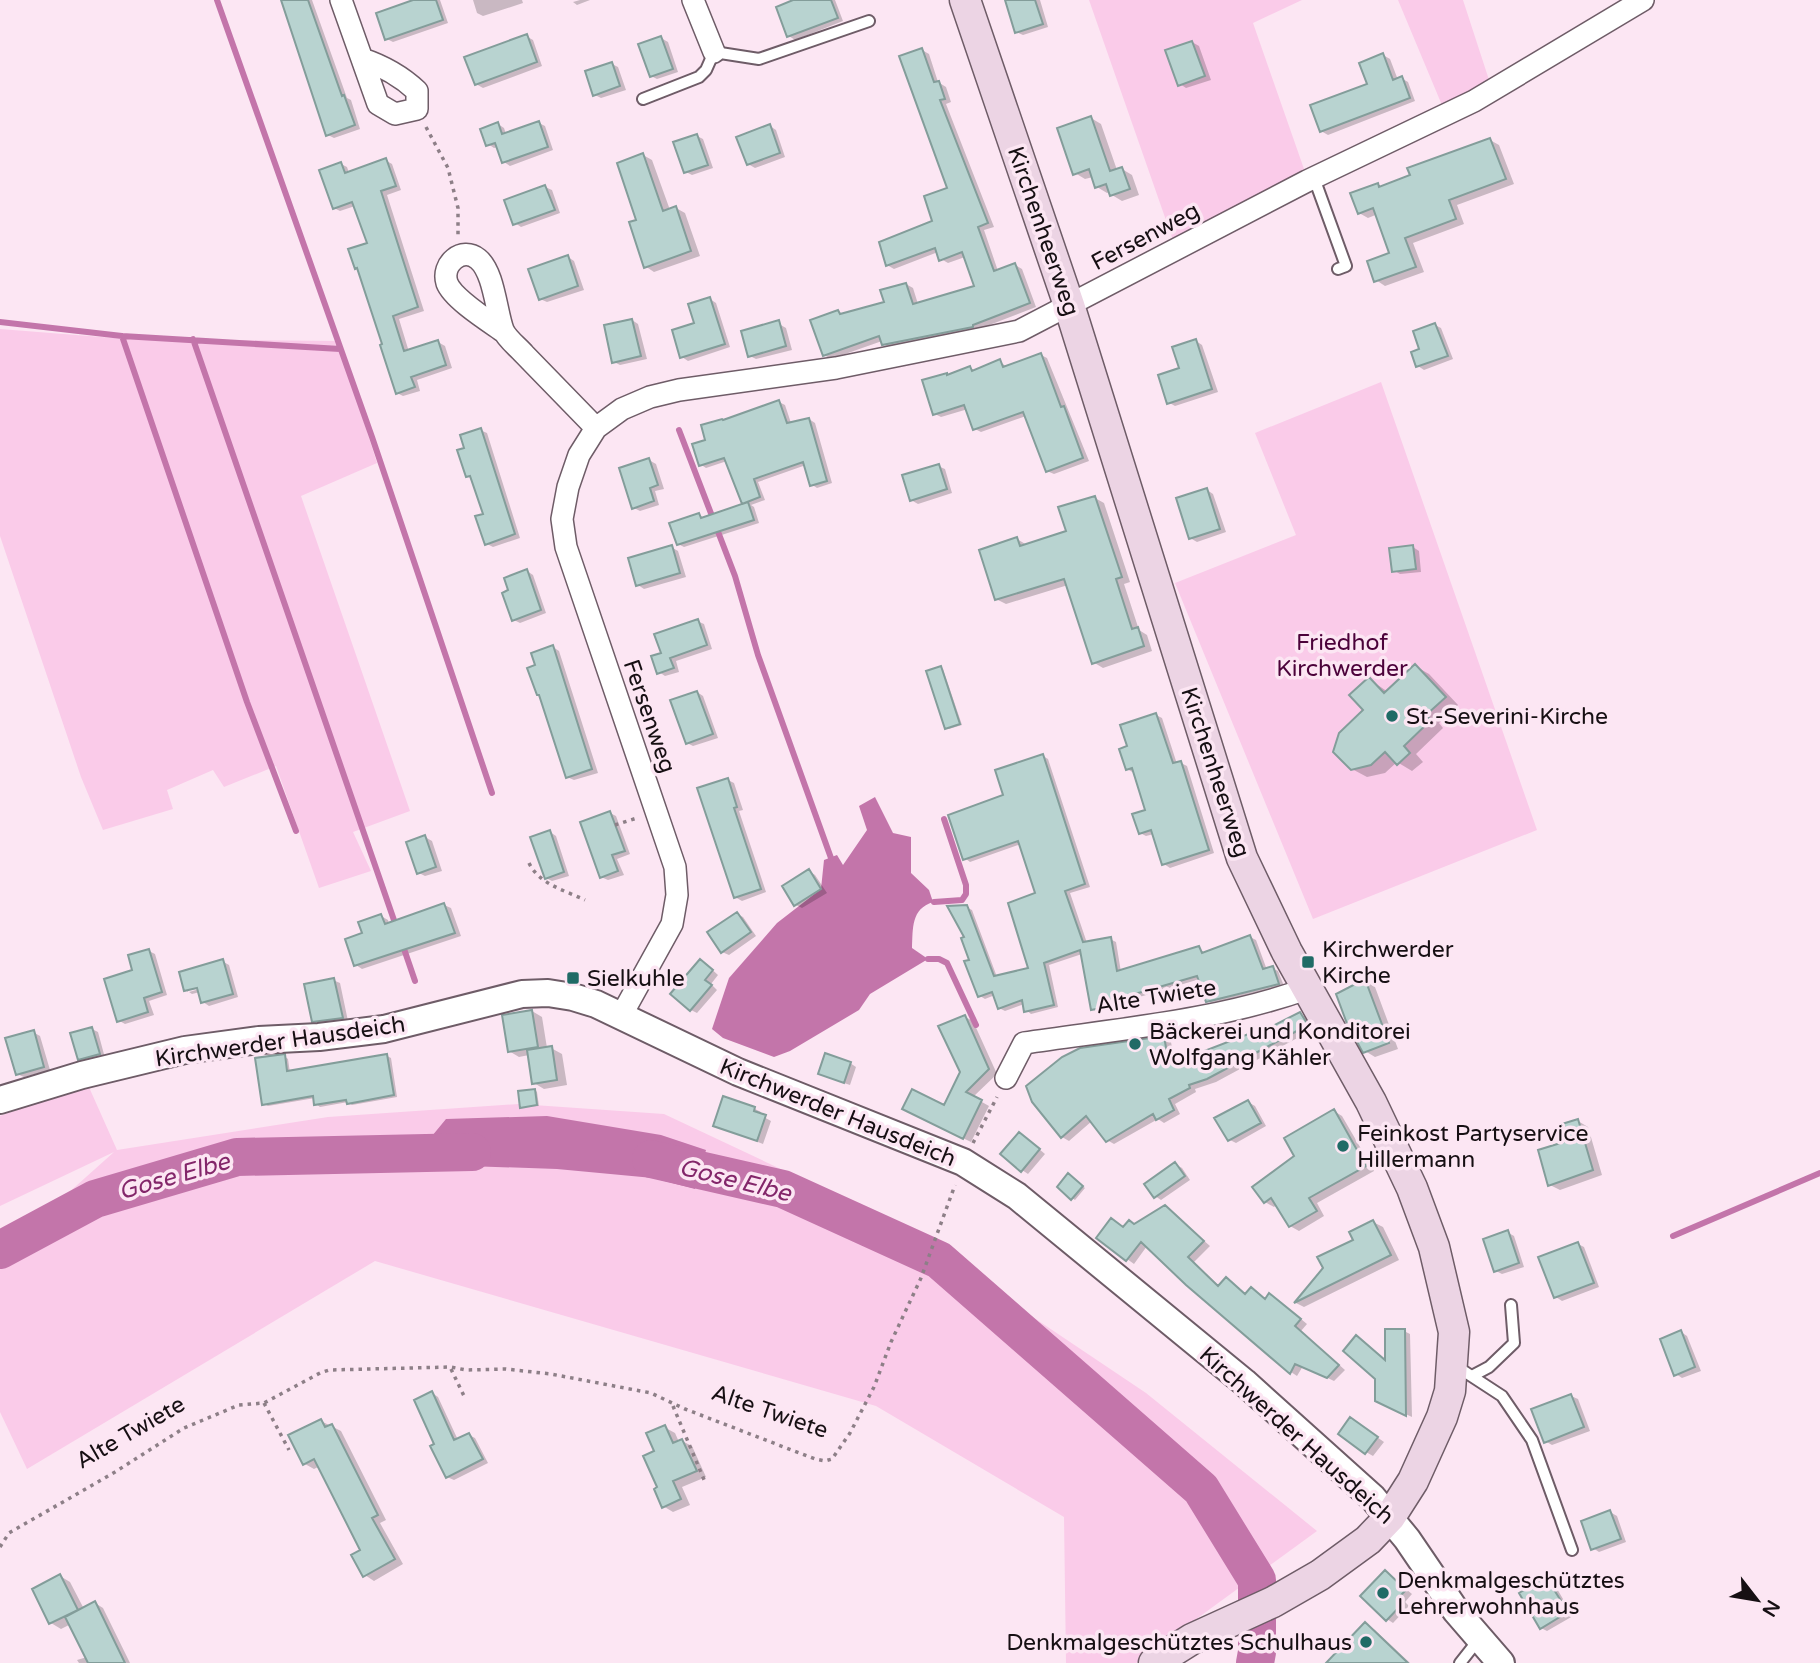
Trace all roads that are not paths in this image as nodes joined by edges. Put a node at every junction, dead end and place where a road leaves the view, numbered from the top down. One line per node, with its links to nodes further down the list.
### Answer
1 (341, 0): 7 (street)
2 (694, 0): 6 (street)
3 (965, 0): 11 (main road, Kirchenheerweg)
4 (1643, 0): 9 (street, Fersenweg)
5 (869, 21): 6 (lane)
6 (714, 52): 8 (lane)
7 (362, 59): 7 (street)
8 (643, 99)
9 (1314, 178): 10 (lane); 11 (street, Fersenweg)
10 (1338, 269)
11 (1069, 306): 13 (street, Fersenweg); 14 (main road, Kirchenheerweg)
12 (504, 332): 12 (street); 13 (street)
13 (596, 428): 15 (street, Fersenweg)
14 (1306, 989): 16 (street, Alte Twiete); 19 (main road, Kirchenheerweg)
15 (621, 1016): 17 (street, Kirchwerder Hausdeich); 20 (street, Kirchwerder Hausdeich)
16 (1006, 1078)
17 (0, 1100)
18 (1511, 1305): 19 (lane)
19 (1462, 1370): 20 (main road, Kirchenheerweg); 21 (lane)
20 (1390, 1517): 22 (street, Kirchwerder Hausdeich); 23 (main road, Kirchenheerweg)
21 (1573, 1550)
22 (1479, 1639): 24 (lane); 25 (street, Kirchwerder Hausdeich)
23 (1154, 1663)
24 (1460, 1663)
25 (1501, 1663)

